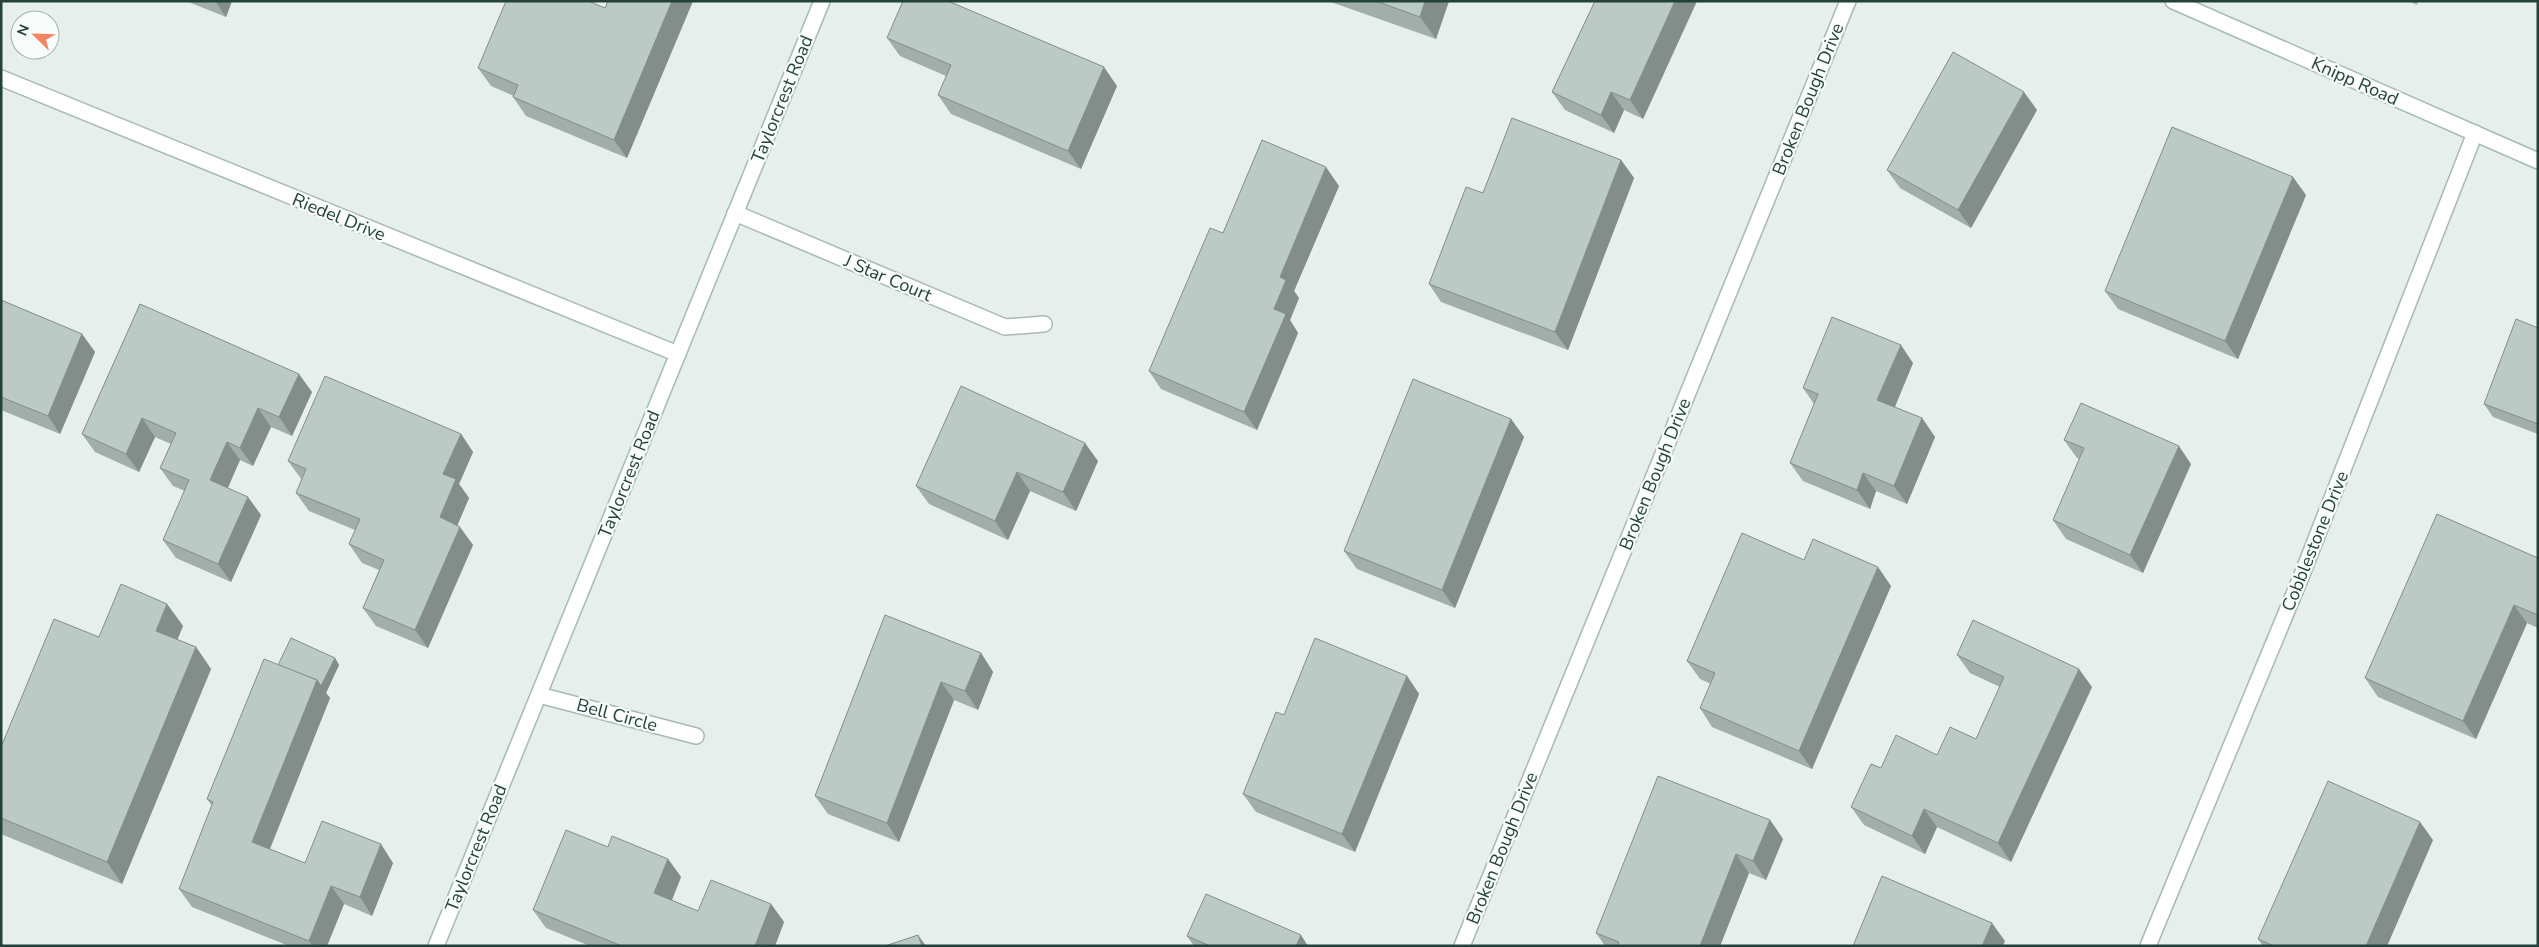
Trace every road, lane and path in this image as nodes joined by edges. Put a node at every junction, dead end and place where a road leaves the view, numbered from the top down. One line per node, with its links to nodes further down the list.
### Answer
1 (822, 1): 7 (street, Taylorcrest Road)
2 (1848, 1): 13 (street, Broken Bough Drive)
3 (2173, 1): 5 (street, Knipp Road)
4 (1, 78): 9 (street, Riedel Drive)
5 (2474, 133): 6 (street, Knipp Road); 14 (street, Cobblestone Drive)
6 (2538, 161)
7 (735, 213): 8 (street, J Star Court); 9 (street, Taylorcrest Road)
8 (1044, 324)
9 (678, 354): 10 (street, Taylorcrest Road)
10 (539, 695): 11 (street, Bell Circle); 12 (street, Taylorcrest Road)
11 (696, 736)
12 (436, 946)
13 (1462, 946)
14 (2148, 946)

